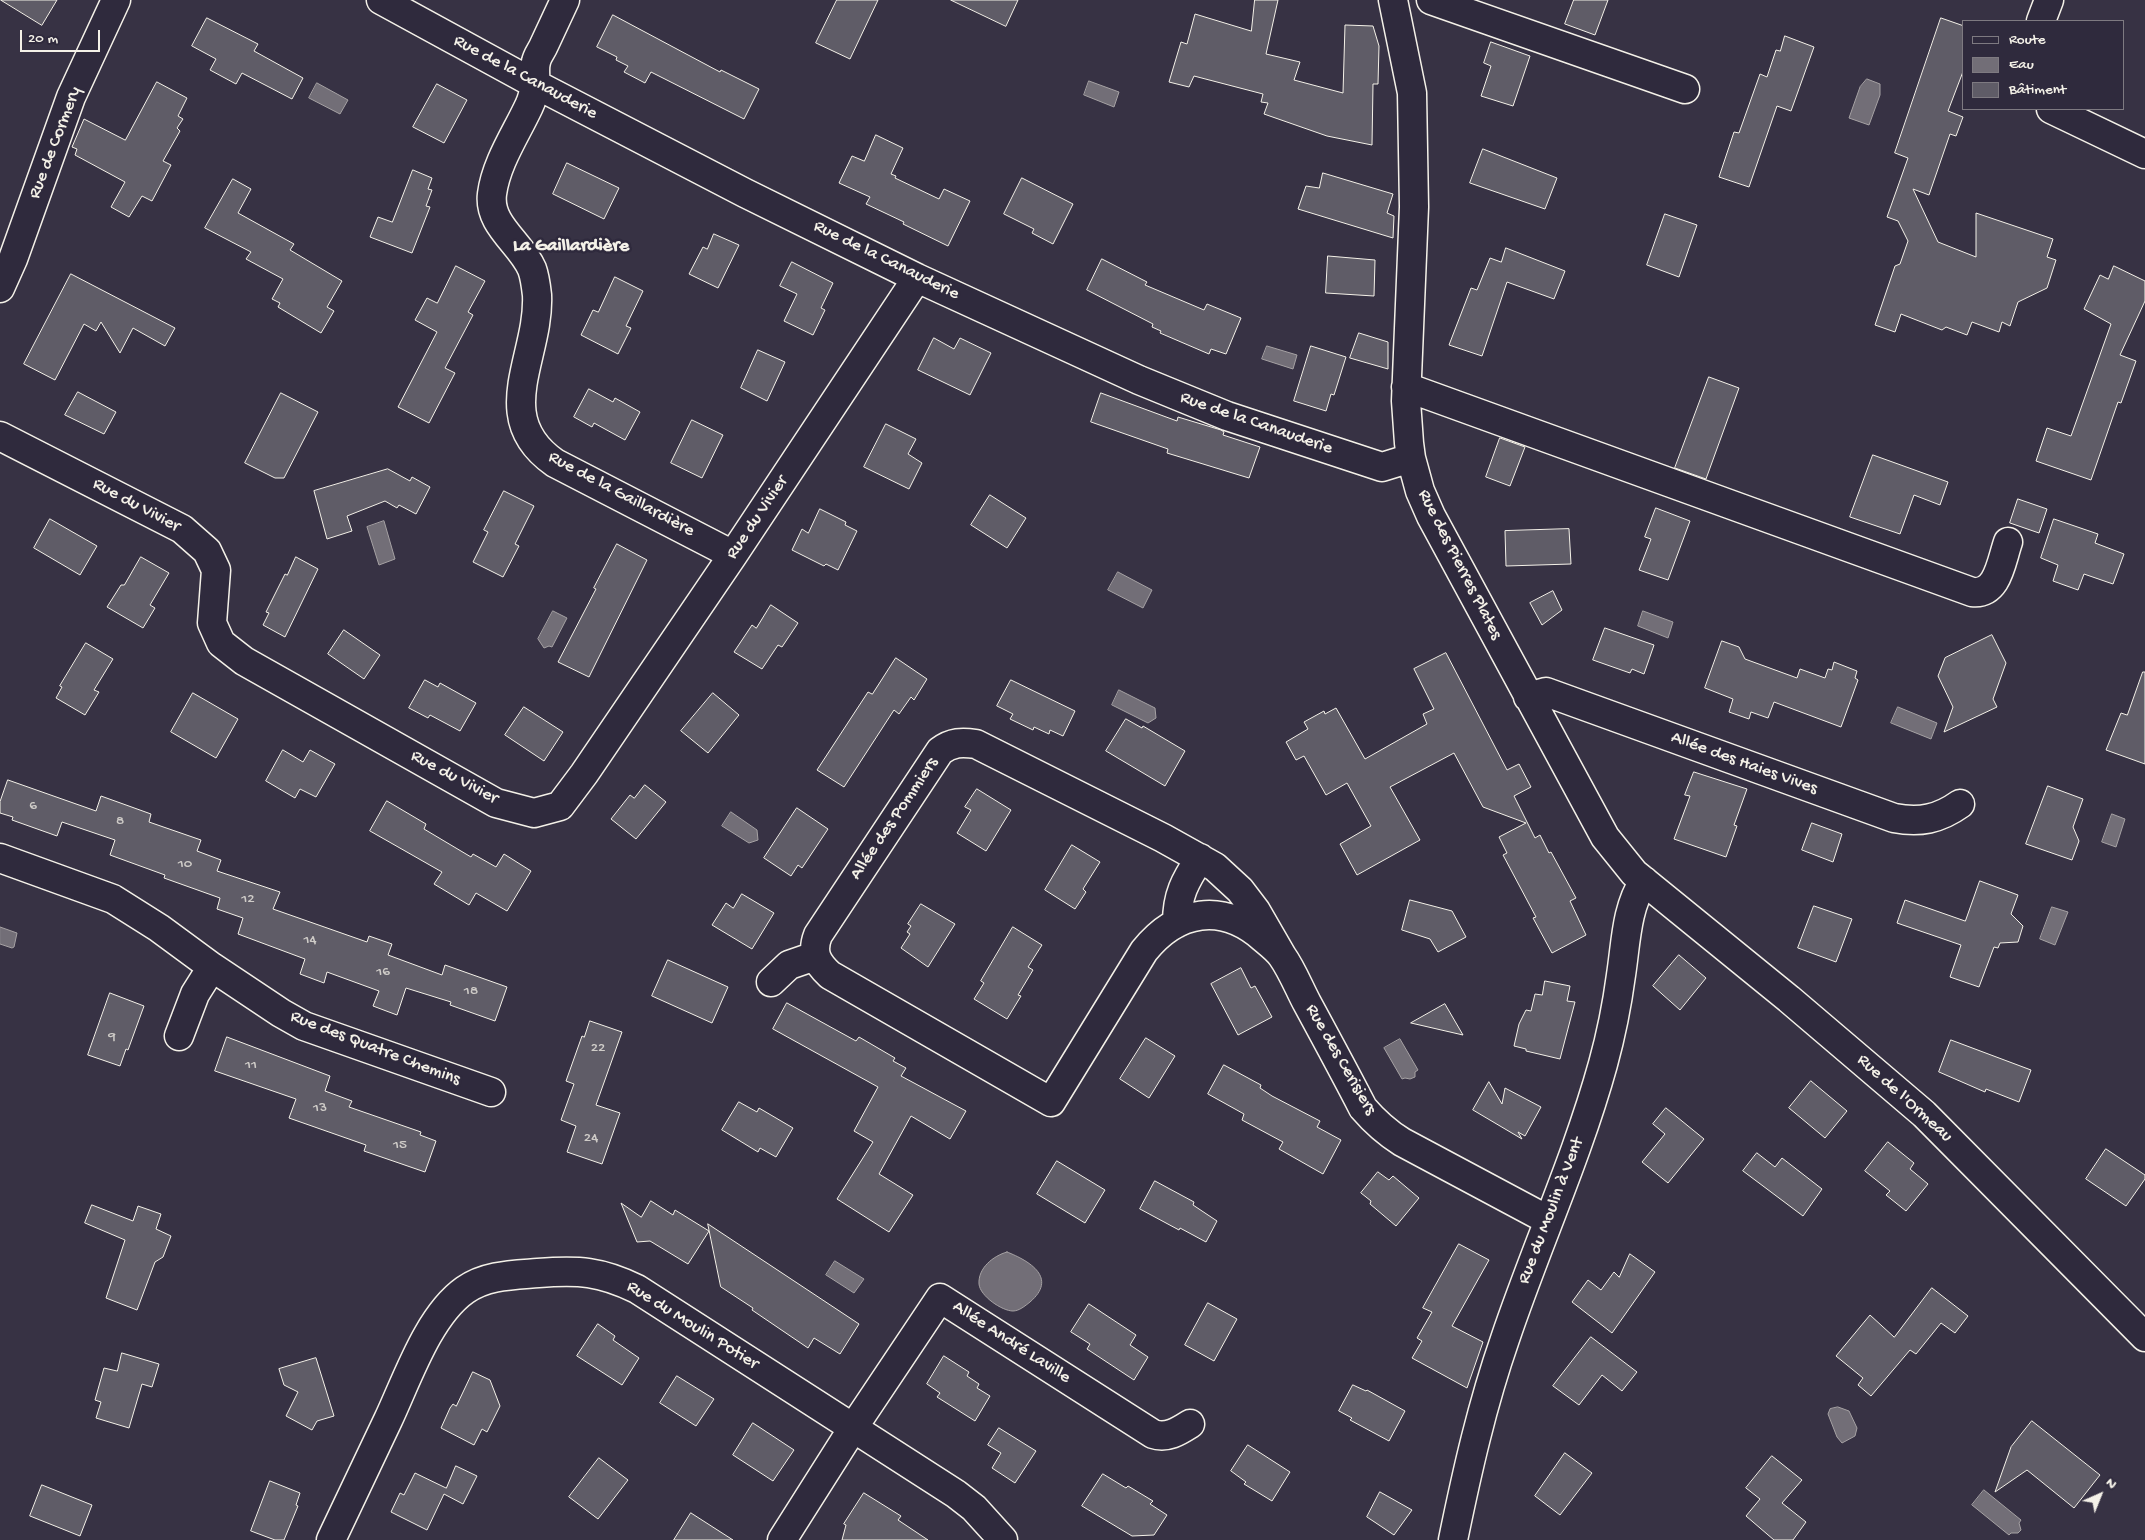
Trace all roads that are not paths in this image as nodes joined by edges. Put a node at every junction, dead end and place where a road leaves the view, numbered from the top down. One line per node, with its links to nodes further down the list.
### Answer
1 (116, 0): 13 (street, Rue de Cormery)
2 (381, 0): 8 (street, Rue de la Canauderie)
3 (565, 0): 8 (street, Rue de la Gaillardière)
4 (1393, 0): 14 (street, Rue des Pierres Plates)
5 (1431, 0): 9 (street)
6 (2049, 0): 7 (street)
7 (2042, 20)
8 (535, 84): 12 (street, Rue de la Canauderie); 20 (street, Rue de la Gaillardière)
9 (1685, 89)
10 (2053, 110): 11 (street)
11 (2145, 154)
12 (917, 278): 17 (street, Rue de la Canauderie); 20 (street, Rue du Vivier)
13 (0, 288)
14 (1406, 387): 16 (street, Rue des Pierres Plates); 19 (street)
15 (0, 436): 20 (street, Rue du Vivier)
16 (1411, 458): 17 (street); 18 (street, Rue des Pierres Plates)
17 (1382, 467): 18 (street, Rue de la Canauderie)
18 (1420, 490): 21 (street, Rue des Pierres Plates)
19 (2008, 542)
20 (733, 555)
21 (1528, 697): 22 (street, Allée des Haies Vives); 25 (street, Rue des Pierres Plates)
22 (1960, 804)
23 (0, 858): 29 (street, Rue des Quatre Chemins)
24 (1200, 858): 26 (street); 27 (street, Allée des Pommiers); 28 (street, Allée des Pommiers)
25 (1644, 881): 33 (street, Rue du Moulin à Vent); 34 (street, Rue de l'Ormeau)
26 (1176, 923): 27 (street, Rue des Cerisiers); 28 (street, Rue des Cerisiers)
27 (815, 956): 30 (street)
28 (1282, 956): 33 (street, Rue des Cerisiers)
29 (212, 968): 31 (street); 32 (street, Rue des Quatre Chemins)
30 (771, 982)
31 (179, 1036)
32 (491, 1092)
33 (1548, 1220): 40 (street, Rue du Moulin à Vent)
34 (2145, 1337)
35 (1190, 1424): 36 (street, Allée André Laville)
36 (853, 1428): 37 (street, Rue du Moulin Potier); 38 (street); 39 (street, Rue du Moulin Potier)
37 (331, 1540)
38 (782, 1540)
39 (1003, 1540)
40 (1453, 1540)

